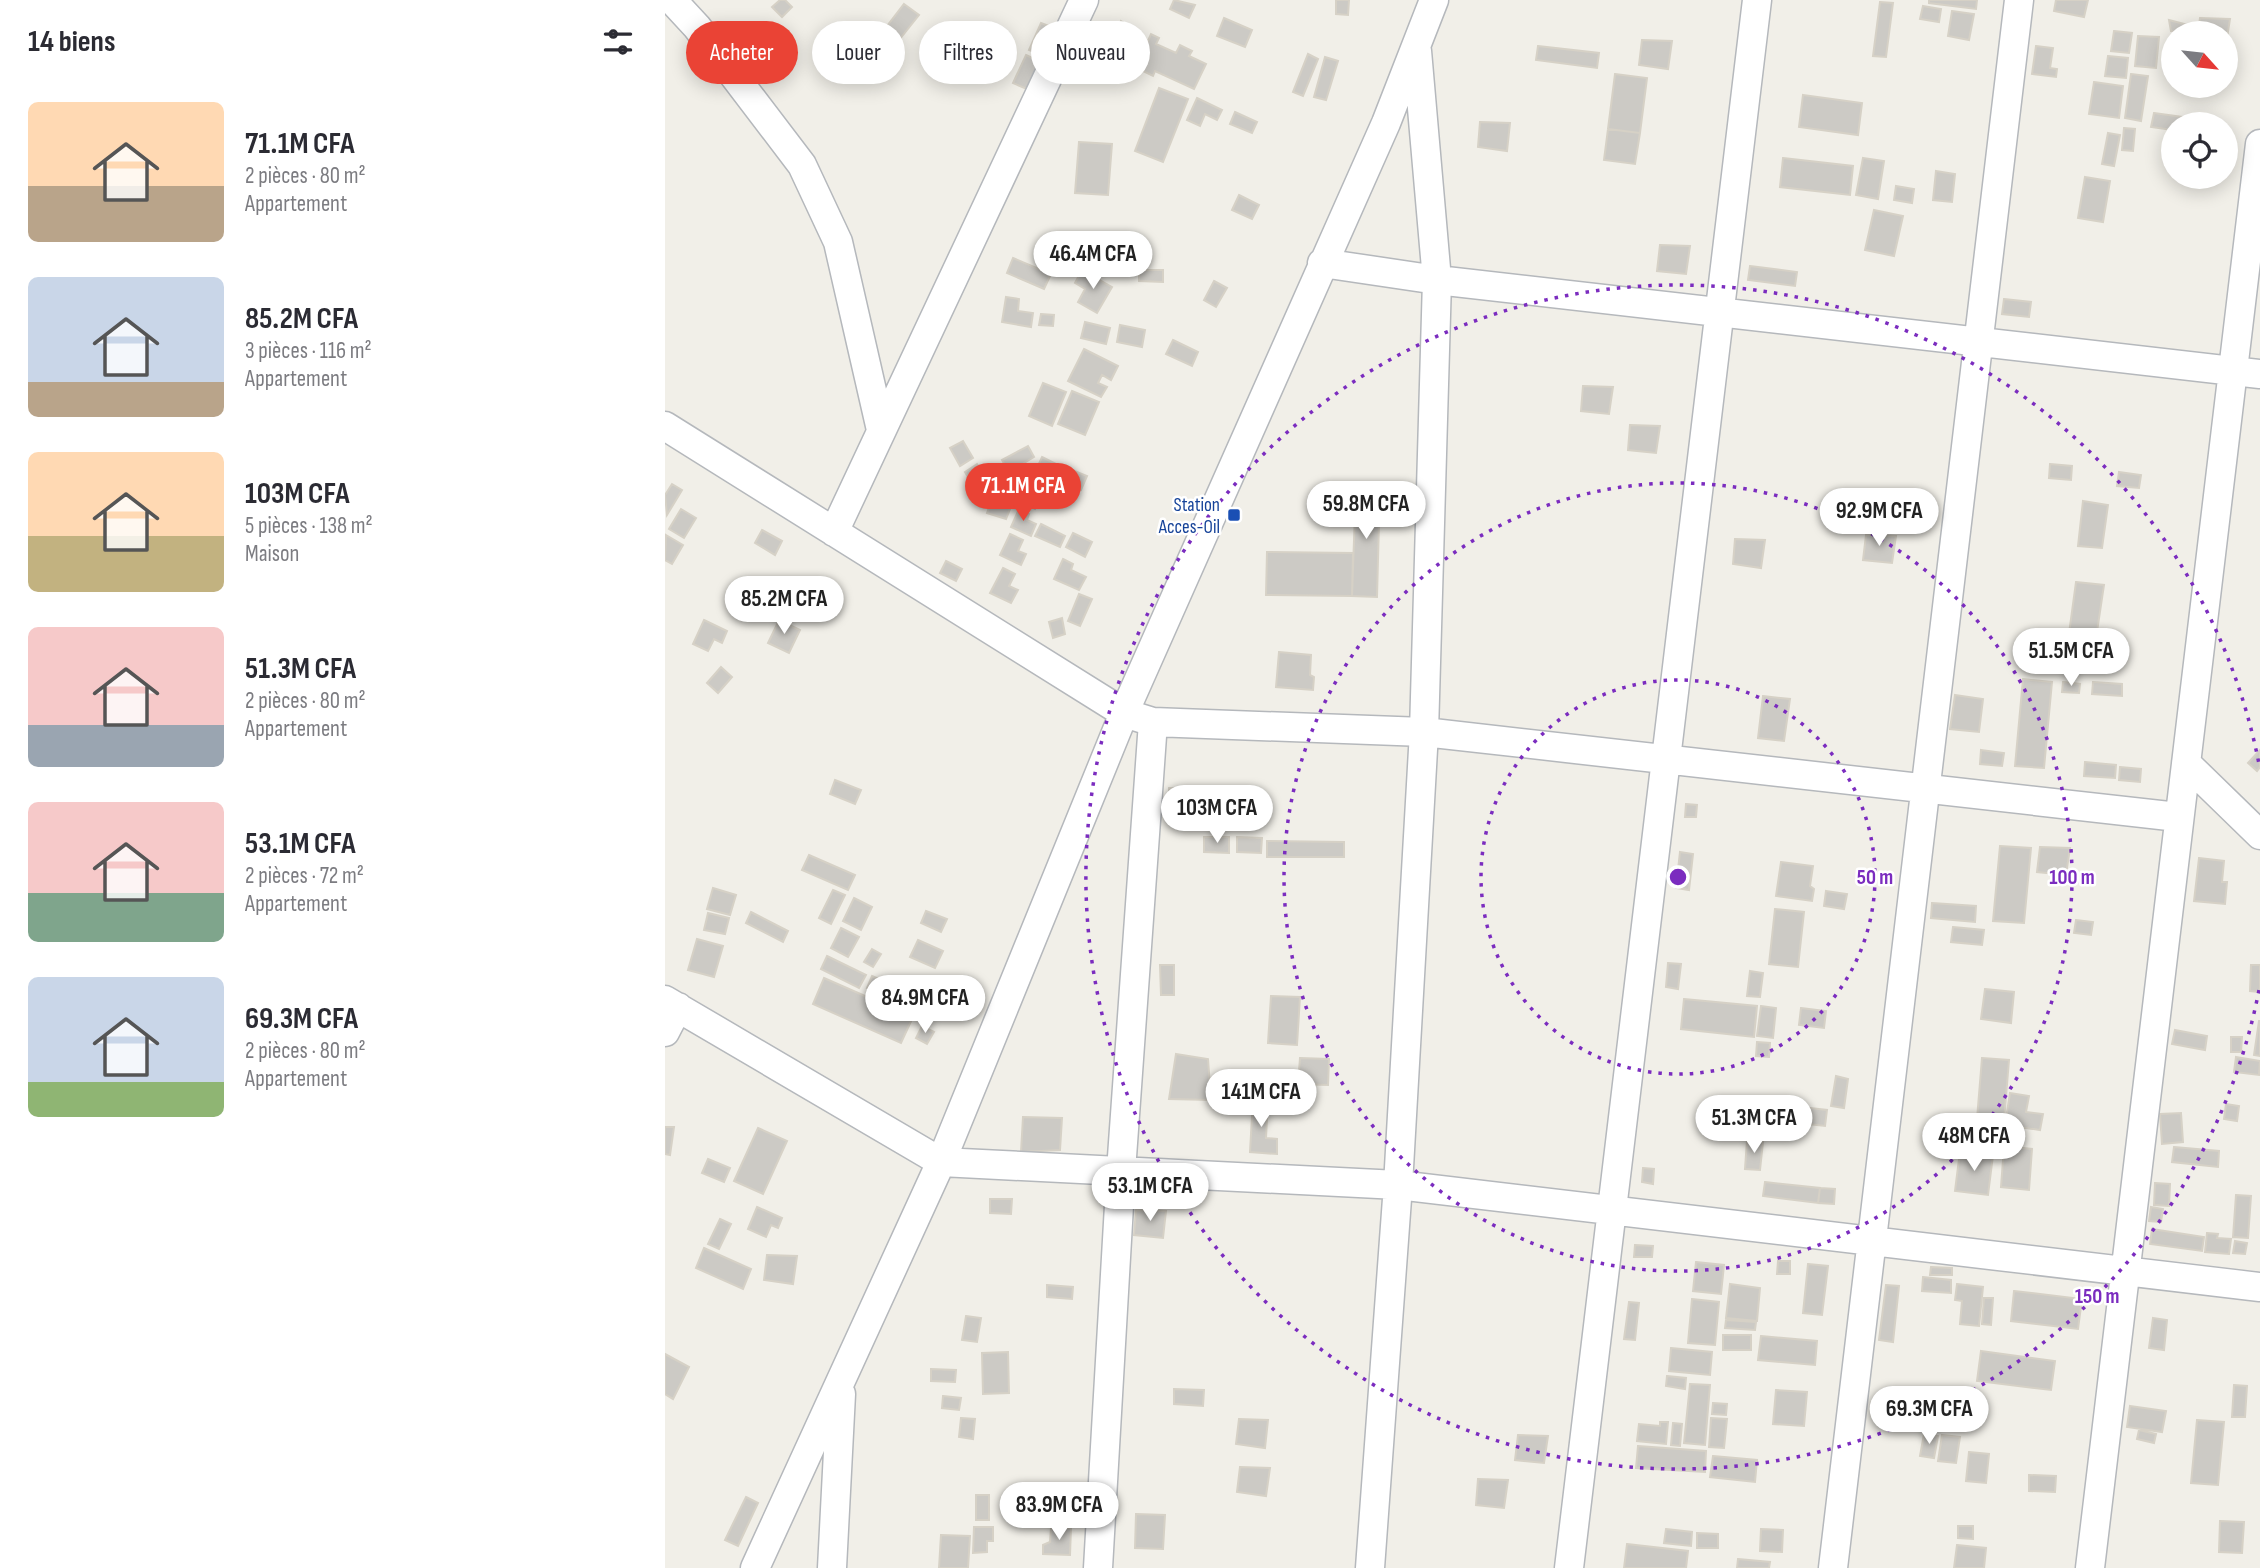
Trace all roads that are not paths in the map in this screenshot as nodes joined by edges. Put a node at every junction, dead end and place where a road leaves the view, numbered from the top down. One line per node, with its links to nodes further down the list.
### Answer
1 (672, 0): 15 (street)
2 (1084, 0): 15 (street)
3 (1434, 0): 6 (street)
4 (1757, 0): 10 (street)
5 (2019, 0): 11 (street)
6 (1416, 44): 8 (street); 9 (street)
7 (2260, 144): 12 (street)
8 (1322, 263): 9 (street); 17 (street)
9 (1437, 281): 10 (street); 19 (street)
10 (1720, 313): 11 (street); 20 (street)
11 (1978, 342): 12 (street); 22 (street)
12 (2246, 373): 13 (street); 21 (street)
13 (2260, 396)
14 (665, 426): 16 (street)
15 (881, 430): 16 (street)
16 (834, 532): 17 (street)
17 (1124, 713): 18 (street); 27 (street)
18 (1153, 722): 19 (street); 28 (street)
19 (1424, 732): 20 (street); 29 (street)
20 (1666, 761): 22 (street); 30 (street)
21 (2186, 763): 23 (street); 24 (street)
22 (1926, 789): 23 (street); 31 (street)
23 (2178, 817): 32 (street)
24 (2260, 835)
25 (671, 1004): 26 (street); 27 (street)
26 (665, 1032)
27 (941, 1162): 28 (street); 34 (street)
28 (1121, 1171): 29 (street); 37 (street)
29 (1398, 1185): 30 (street); 38 (street)
30 (1612, 1210): 31 (street); 39 (street)
31 (1872, 1241): 32 (street); 40 (street)
32 (2126, 1271): 33 (street); 41 (street)
33 (2260, 1287)
34 (842, 1377): 35 (street); 36 (street)
35 (755, 1568)
36 (832, 1568)
37 (1098, 1568)
38 (1370, 1568)
39 (1569, 1568)
40 (1833, 1568)
41 (2090, 1568)

